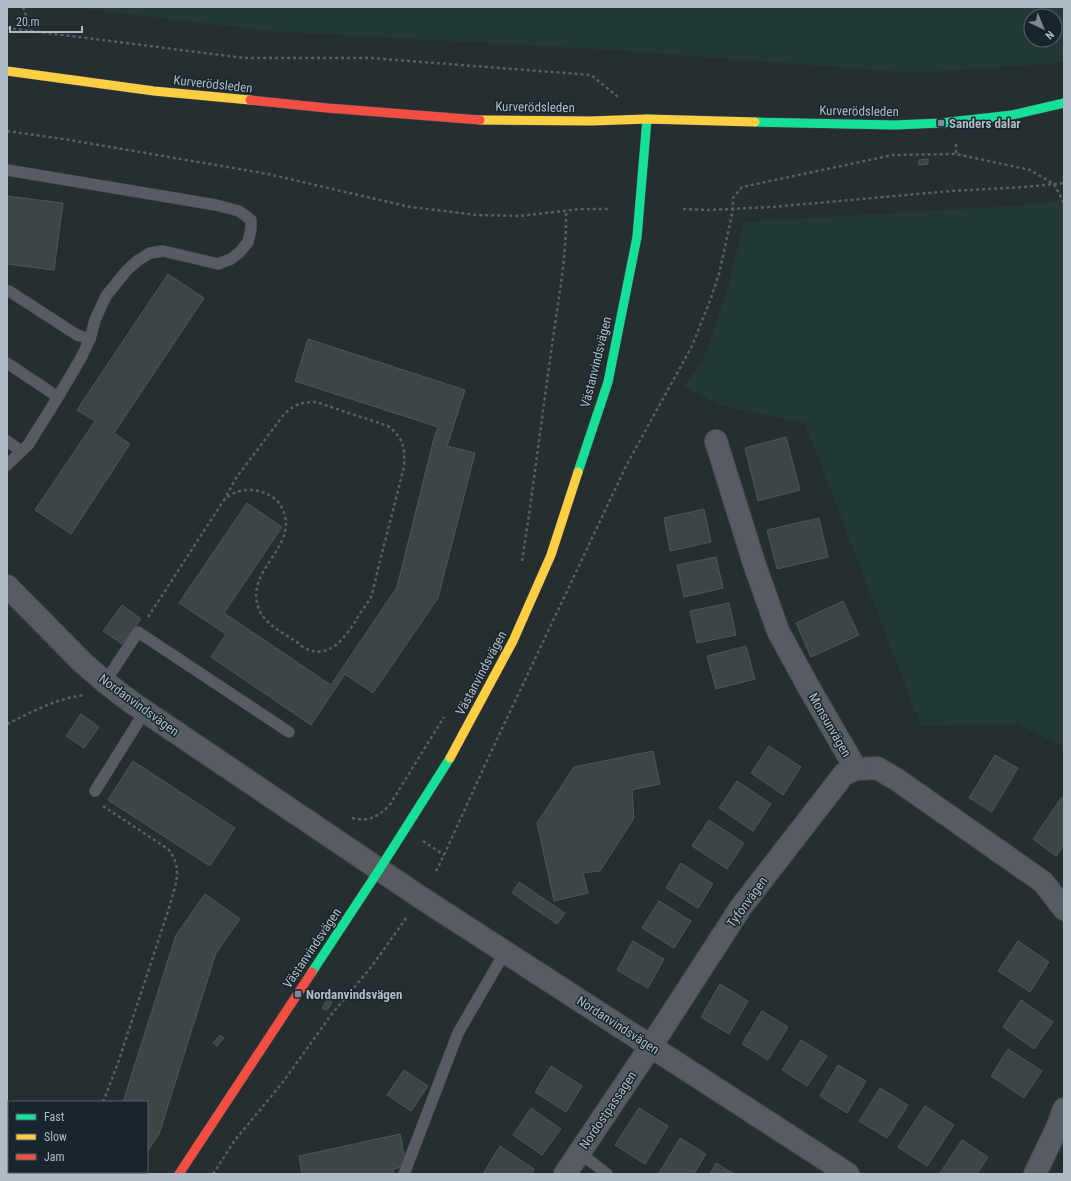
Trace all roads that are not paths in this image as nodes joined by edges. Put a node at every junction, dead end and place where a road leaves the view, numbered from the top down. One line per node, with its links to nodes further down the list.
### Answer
1 (7, 71): 3 (street, Kurverödsleden)
2 (1064, 103): 3 (street, Kurverödsleden)
3 (647, 119): 19 (street, Västanvindsvägen)
4 (7, 170): 6 (lane)
5 (9, 291): 6 (lane)
6 (90, 339): 8 (lane)
7 (7, 363): 8 (lane)
8 (58, 397): 11 (lane)
9 (7, 441): 11 (lane)
10 (716, 441): 17 (street, Monsunvägen)
11 (21, 451): 12 (lane)
12 (7, 465)
13 (7, 586): 14 (street, Nordanvindsvägen)
14 (98, 688): 15 (street, Nordanvindsvägen); 16 (lane)
15 (145, 711): 18 (lane); 19 (street, Nordanvindsvägen)
16 (289, 732)
17 (856, 769): 20 (street, Monsunvägen); 22 (street, Tyfonvägen)
18 (95, 791)
19 (380, 870): 21 (street, Nordanvindsvägen); 25 (street, Västanvindsvägen)
20 (1064, 909)
21 (505, 952): 22 (street, Nordanvindsvägen); 26 (lane)
22 (651, 1046): 24 (street, Nordostpassagen); 29 (street, Nordanvindsvägen)
23 (1064, 1109): 30 (street)
24 (580, 1153): 27 (street, Nordostpassagen); 28 (lane)
25 (179, 1174)
26 (404, 1174)
27 (565, 1174)
28 (607, 1174)
29 (848, 1174)
30 (1035, 1174)

